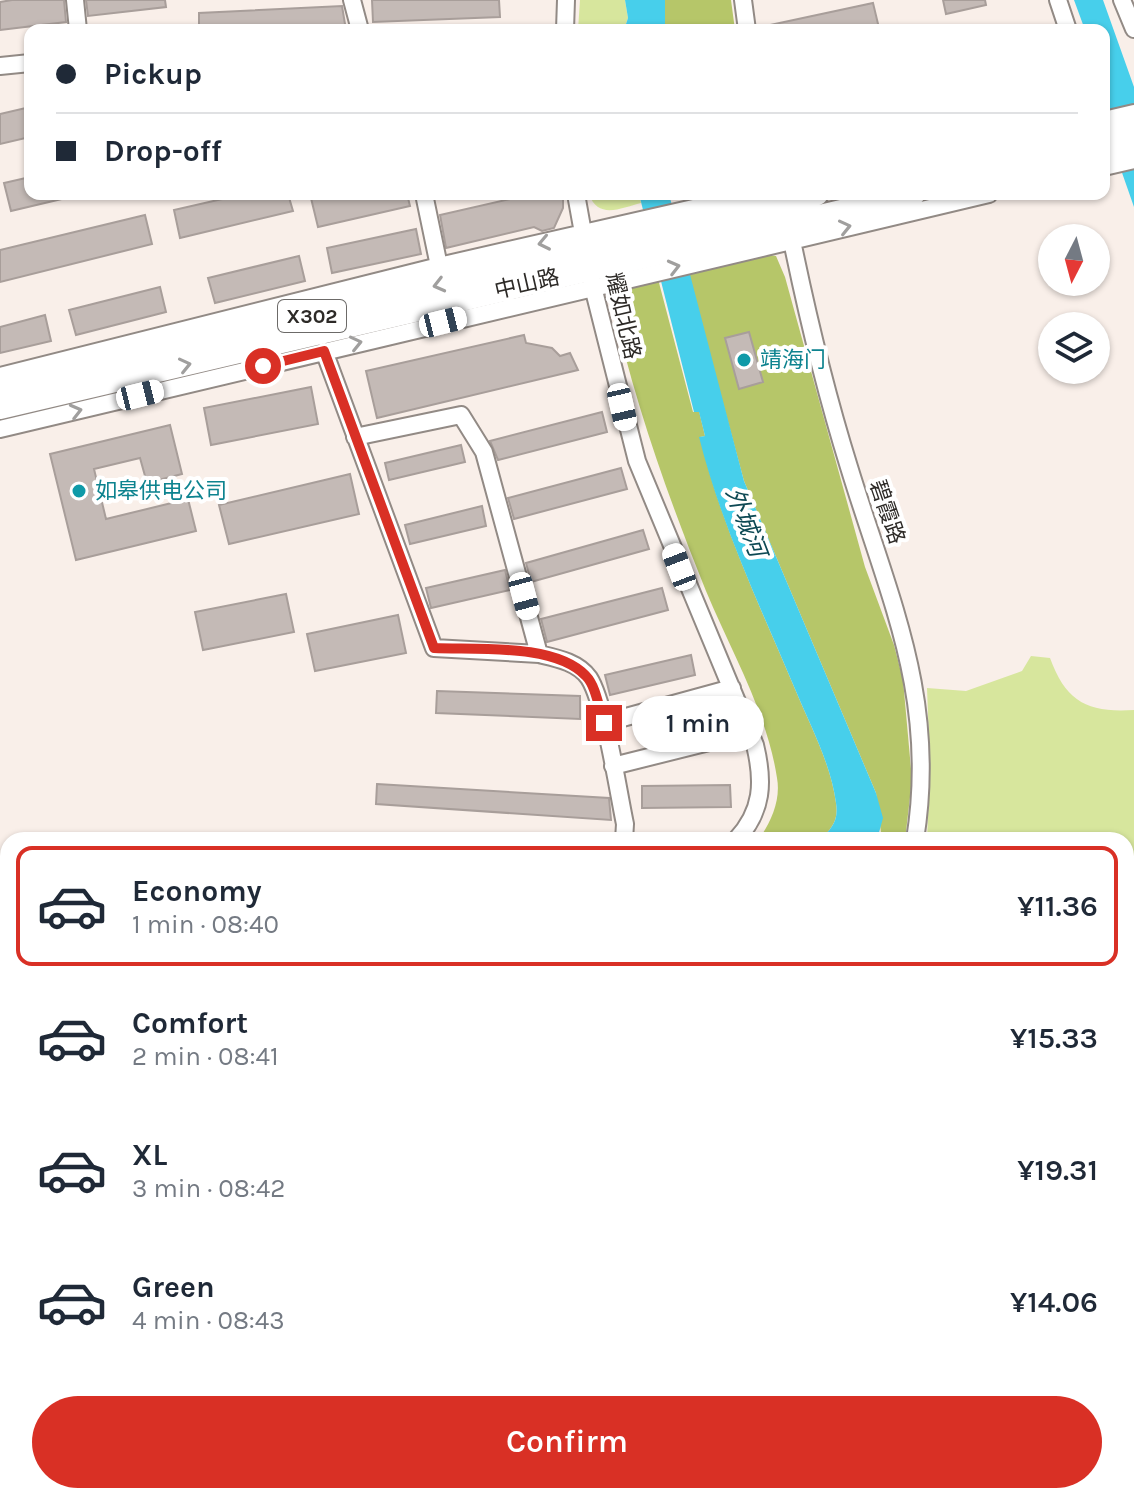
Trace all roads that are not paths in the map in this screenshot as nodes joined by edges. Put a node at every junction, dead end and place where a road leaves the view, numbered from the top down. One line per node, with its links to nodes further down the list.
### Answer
1 (75, 0): 7 (street)
2 (352, 0): 8 (street)
3 (566, 0): 9 (street)
4 (743, 0): 10 (street)
5 (1058, 0): 11 (street)
6 (1122, 0): 12 (street)
7 (77, 24)
8 (358, 24)
9 (565, 24)
10 (746, 24)
11 (1066, 24)
12 (1134, 29)
13 (24, 64): 14 (street)
14 (0, 66)
15 (1134, 113): 17 (street)
16 (1134, 124): 19 (main road)
17 (1110, 144)
18 (1134, 144): 20 (main road)
19 (1110, 145)
20 (1110, 148)
21 (1110, 149): 22 (street)
22 (1134, 160)
23 (425, 200): 33 (street)
24 (577, 200): 32 (street, 耀如北路)
25 (748, 200): 30 (street)
26 (808, 200): 29 (main road, 中山路 / X302)
27 (877, 200): 29 (main road, 中山路 / X302)
28 (931, 200): 29 (street, one-way to 28)
29 (786, 215): 30 (main road, 中山路 / X302); 30 (street); 47 (street, 碧霞路)
30 (709, 231): 31 (main road, 中山路 / X302); 31 (street)
31 (626, 251): 32 (main road, 中山路 / X302); 32 (street)
32 (588, 260): 33 (street, one-way to 33); 34 (street, one-way to 32); 36 (main road, 中山路 / X302, one-way to 36); 37 (main road, 中山路 / X302, one-way to 32); 41 (street, 耀如北路)
33 (439, 266): 35 (street)
34 (324, 351): 38 (street, one-way to 34); 39 (street)
35 (0, 376)
36 (0, 390)
37 (0, 408)
38 (0, 429)
39 (355, 437): 40 (street); 40 (street)
40 (539, 654): 42 (street)
41 (732, 688): 42 (street); 43 (street, 耀如北路)
42 (604, 723): 44 (street)
43 (749, 732): 44 (street); 46 (street, 耀如北路)
44 (613, 766): 45 (street)
45 (624, 832)
46 (742, 832)
47 (916, 832)

